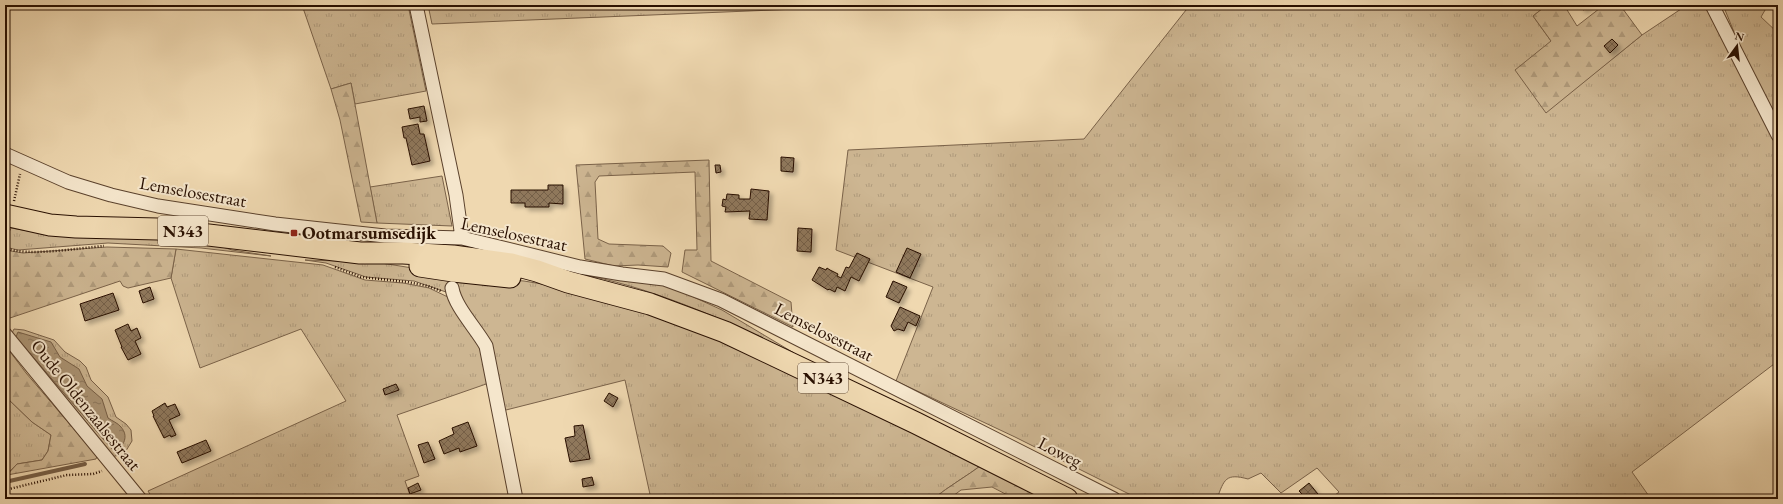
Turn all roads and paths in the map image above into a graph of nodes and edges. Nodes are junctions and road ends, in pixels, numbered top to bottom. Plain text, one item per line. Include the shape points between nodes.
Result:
1 (416, 5) edge
2 (1712, 5) edge
3 (1778, 135) edge
4 (5, 154) edge
5 (25, 163) junction
6 (8, 216) edge
7 (462, 238) junction
8 (106, 245) dead end
9 (5, 248) edge
10 (329, 265) dead end
11 (453, 291) joint
12 (5, 334) edge
13 (989, 436) joint
14 (113, 466) junction
15 (5, 490) edge
16 (140, 499) edge
17 (516, 499) edge
18 (1067, 499) edge
19 (1114, 499) edge

1 - 7 street via 456,195
2 - 3 street
4 - 5 street, Lemselosestraat
5 - 6 path
5 - 7 street, Lemselosestraat via 68,182 111,195 208,215 385,236
6 - 18 main road, N343 via 76,227 158,229 360,253 471,258 537,270 568,282 650,304 725,332 916,423
7 - 13 street, Lemselosestraat via 580,267 678,283 721,300
8 - 9 path via 18,252
10 - 11 path via 361,277
11 - 17 street via 457,304 486,346
12 - 14 street, Oude Oldenzaalsestraat
13 - 19 street, Loweg
14 - 15 path via 93,474 67,475
14 - 16 street, Oude Oldenzaalsestraat

